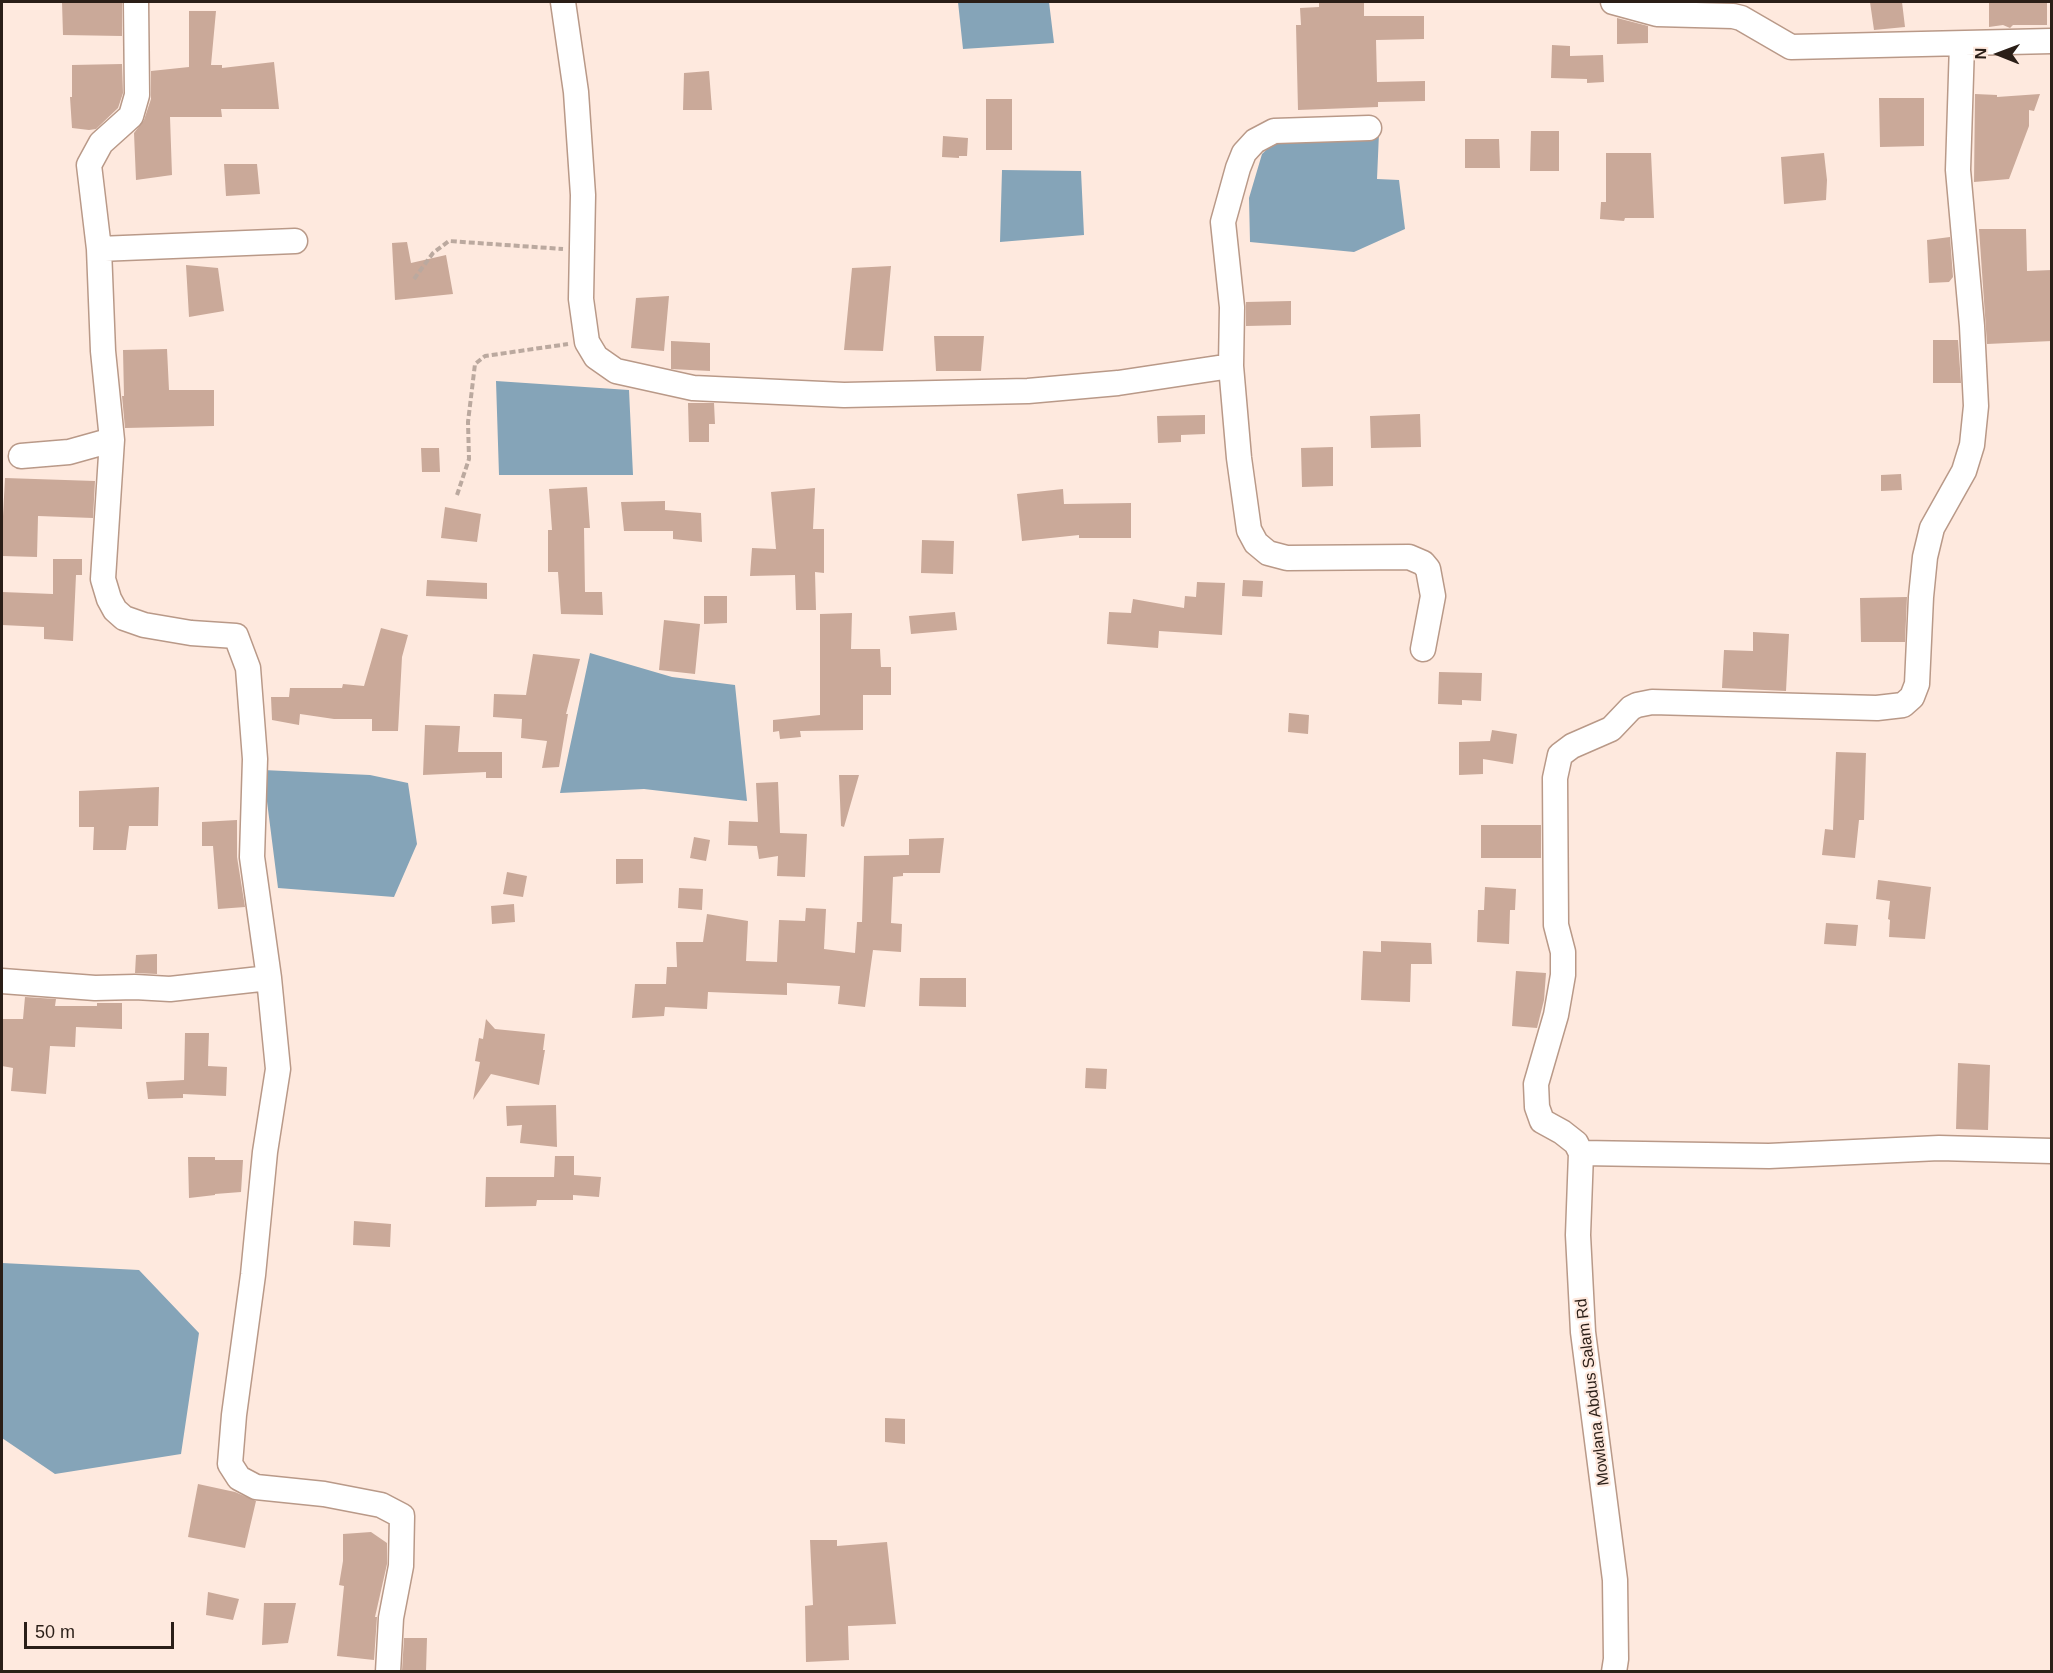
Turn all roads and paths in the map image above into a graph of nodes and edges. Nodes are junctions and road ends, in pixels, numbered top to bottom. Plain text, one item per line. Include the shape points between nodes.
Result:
1 (136, 2) edge
2 (563, 2) edge
3 (1614, 2) edge
4 (2052, 41) edge
5 (1962, 44) junction
6 (1369, 128) dead end
7 (296, 241) dead end
8 (99, 249) junction
9 (582, 250) junction
10 (414, 279) dead end
11 (587, 342) junction
12 (1231, 366) junction
13 (112, 440) junction
14 (21, 456) dead end
15 (457, 495) dead end
16 (1423, 649) dead end
17 (269, 978) junction
18 (2, 981) edge
19 (2052, 1151) edge
20 (1581, 1153) junction
21 (388, 1671) edge
22 (1614, 1671) edge

1 - 8 street via 136,95 132,116 101,143 89,165
2 - 9 street via 576,92 583,195
3 - 5 street via 1657,14 1741,18 1791,47
4 - 5 street
5 - 20 street via 1958,170 1976,406 1972,445 1964,471 1932,528 1925,557 1917,684 1912,697 1903,705 1877,708 1652,702 1637,705 1611,729 1560,754 1556,778 1556,925 1563,952 1563,975 1536,1084 1537,1107 1542,1121 1576,1143
6 - 12 street via 1274,131 1255,141 1244,153 1223,222 1232,307
7 - 8 street
8 - 13 street
9 - 10 path via 449,241 433,253
9 - 11 street via 581,299
11 - 12 street via 596,357 616,371 693,388 844,395 1028,392
11 - 15 path via 485,356 475,364 468,459
12 - 16 street via 1249,530 1256,543 1268,553 1287,558 1409,556 1423,563 1428,569 1433,596
13 - 14 street via 69,452
13 - 17 street via 103,579 115,610 144,625 236,636 249,668 255,759 252,857
17 - 18 street via 170,989
17 - 21 street via 278,1069 230,1464 239,1478 256,1487 381,1505 402,1516 401,1566 391,1618
19 - 20 street via 1939,1148 1769,1156
20 - 22 street, Mowlana Abdus Salam Rd via 1578,1235 1583,1332 1615,1580

